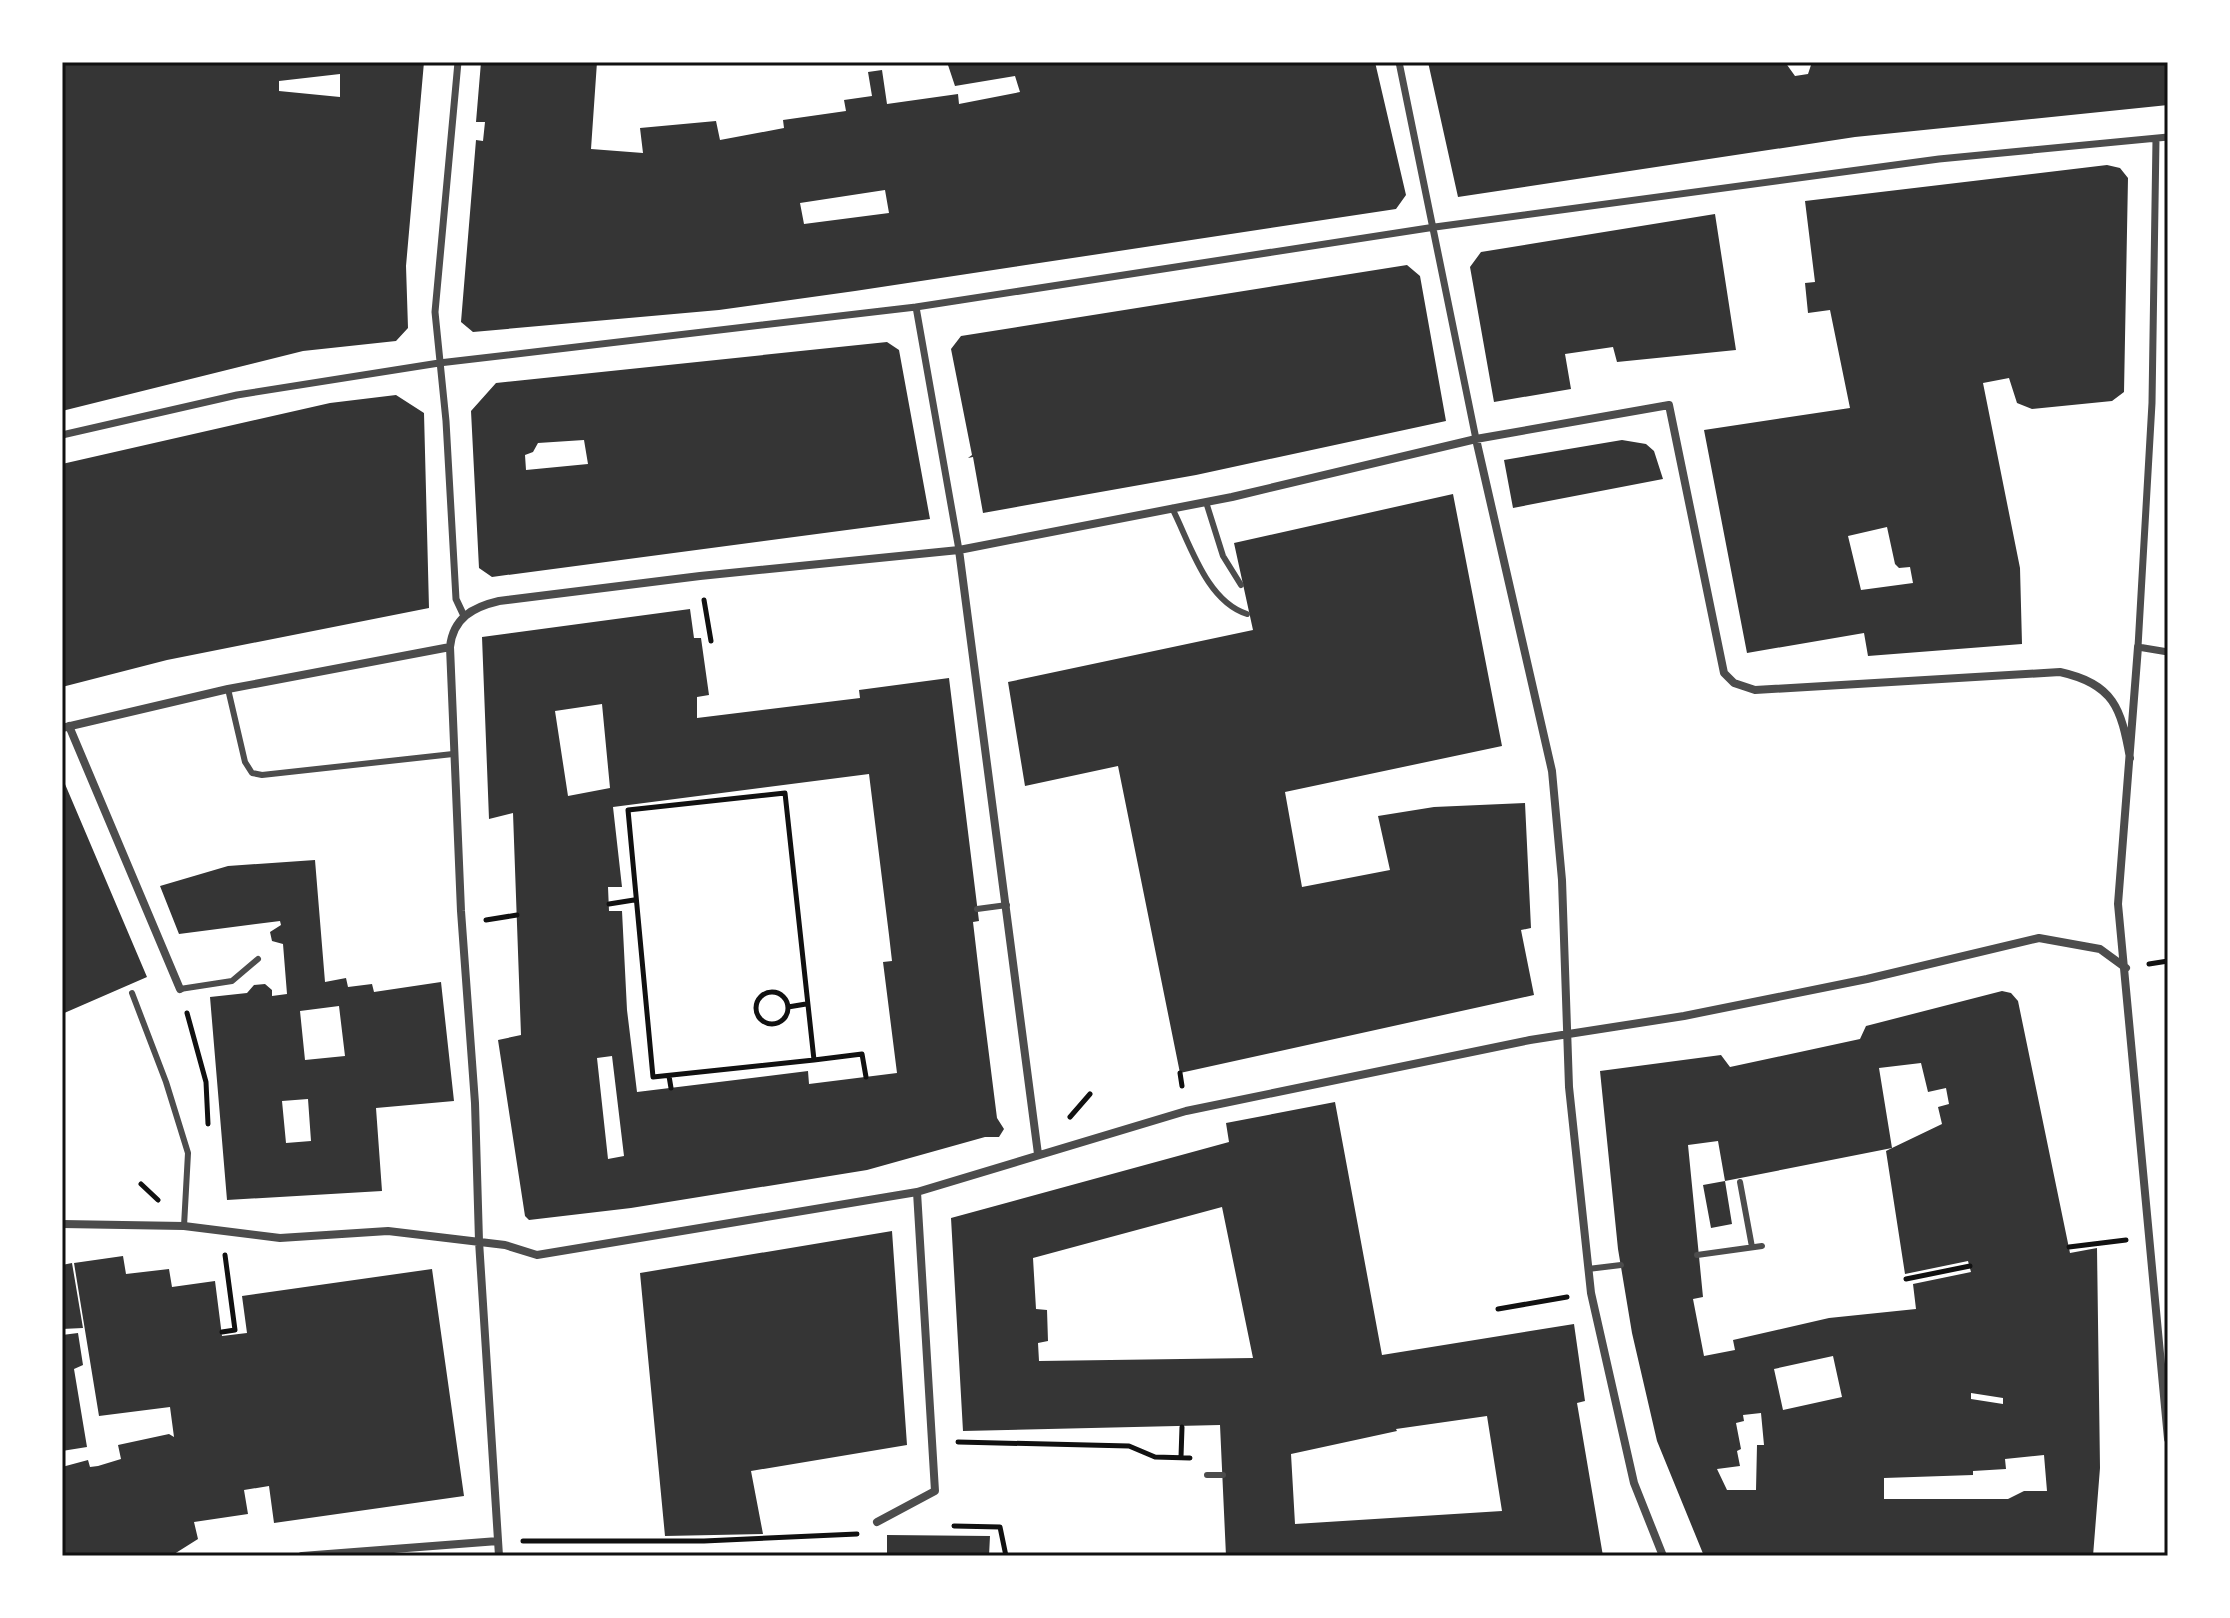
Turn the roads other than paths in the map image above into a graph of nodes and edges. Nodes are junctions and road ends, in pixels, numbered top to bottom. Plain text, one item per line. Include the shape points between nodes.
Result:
1 (458, 62) edge
2 (1399, 62) edge
3 (2168, 137) edge
4 (2156, 139) junction
5 (1435, 227) junction
6 (916, 307) junction
7 (439, 363) junction
8 (62, 435) edge
9 (1476, 439) junction
10 (1206, 502) junction
11 (1172, 508) junction
12 (959, 550) junction
13 (1241, 585) dead end
14 (1247, 614) dead end
15 (464, 616) junction
16 (450, 647) junction
17 (2138, 647) junction
18 (2168, 652) edge
19 (228, 689) junction
20 (65, 727) edge
21 (453, 754) junction
22 (2130, 758) junction
23 (1007, 905) junction
24 (977, 909) dead end
25 (258, 959) dead end
26 (2126, 968) junction
27 (180, 989) joint
28 (132, 993) dead end
29 (1568, 1033) junction
30 (1038, 1154) junction
31 (1740, 1182) dead end
32 (917, 1192) junction
33 (62, 1224) edge
34 (184, 1226) junction
35 (479, 1241) junction
36 (1762, 1246) dead end
37 (1752, 1247) junction
38 (1697, 1255) dead end
39 (1621, 1265) dead end
40 (1588, 1269) junction
41 (2166, 1382) edge
42 (2168, 1439) edge
43 (1207, 1475) dead end
44 (1223, 1475) dead end
45 (877, 1522) road end
46 (498, 1541) junction
47 (302, 1556) edge
48 (499, 1556) edge
49 (1663, 1556) edge

1 - 7 street via 435,312
2 - 5 street
3 - 4 street
4 - 5 street via 1939,159
4 - 17 street via 2152,403
5 - 6 street
5 - 9 street
6 - 7 street
6 - 12 street
7 - 8 street via 237,395
7 - 15 street via 456,599
9 - 10 street
9 - 22 street via 1669,405 1724,673 1734,683 1755,690 2060,672 2095,683 2111,696 2123,718
9 - 29 street via 1552,771
10 - 11 street
10 - 13 lane via 1223,556
11 - 12 street
11 - 14 lane via 1216,593 1233,610
12 - 15 street via 499,601
12 - 23 street
15 - 16 street via 455,626
16 - 19 street
16 - 21 street
17 - 18 street
17 - 22 street
19 - 20 street
19 - 21 lane via 252,773
20 - 27 street
21 - 35 street
22 - 26 street via 2118,904
23 - 24 lane
23 - 30 street
25 - 27 lane via 232,981
26 - 29 street via 2100,949 2039,938 1684,1016
26 - 41 street
28 - 34 lane via 188,1153
29 - 30 street via 1186,1111
29 - 40 street
30 - 32 street
31 - 37 lane
32 - 35 street via 537,1255
32 - 45 street via 935,1491
33 - 34 street
34 - 35 street via 280,1238 388,1231
35 - 46 street
36 - 37 lane
37 - 38 lane
39 - 40 lane
40 - 49 street via 1634,1483
41 - 42 street
43 - 44 lane
46 - 47 street
46 - 48 street

